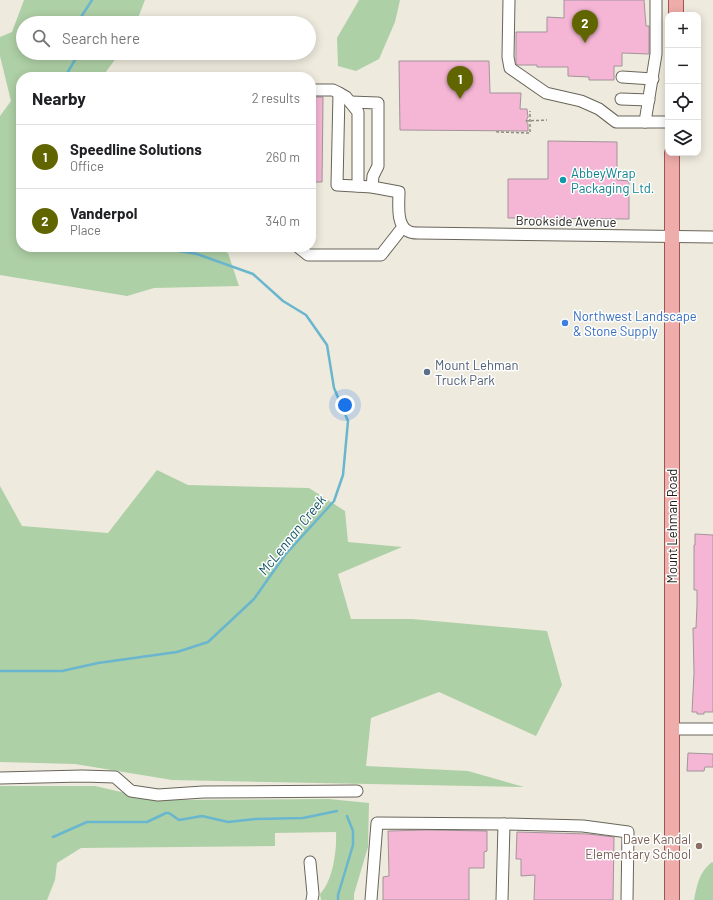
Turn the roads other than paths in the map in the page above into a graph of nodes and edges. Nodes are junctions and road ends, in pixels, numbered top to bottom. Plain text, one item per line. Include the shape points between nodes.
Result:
1 (509, 0) edge
2 (656, 0) edge
3 (676, 0) edge
4 (676, 12) edge
5 (622, 77) dead end
6 (652, 79) junction
7 (316, 90) edge
8 (339, 93) junction
9 (621, 99) dead end
10 (649, 100) junction
11 (350, 102) junction
12 (645, 122) junction
13 (665, 122) edge
14 (672, 156) edge
15 (358, 186) junction
16 (372, 187) junction
17 (403, 227) junction
18 (672, 236) junction
19 (713, 237) edge
20 (304, 252) edge
21 (672, 730) junction
22 (713, 730) edge
23 (0, 778) edge
24 (357, 791) dead end
25 (504, 824) junction
26 (310, 862) dead end
27 (312, 900) edge
28 (371, 900) edge
29 (502, 900) edge
30 (628, 900) edge
31 (672, 900) edge

1 - 12 street via 510,68 546,93 581,101 599,109 616,122
2 - 6 street via 656,54
3 - 4 main road
5 - 6 street
6 - 10 street
7 - 8 street via 333,90
8 - 11 street
8 - 15 street via 337,185
9 - 10 street
10 - 12 street
11 - 15 street via 358,112
11 - 16 street via 378,103 378,166 373,176
12 - 13 street
14 - 18 main road, Mount Lehman Road
15 - 16 street
16 - 17 street via 399,192
17 - 18 street, Brookside Avenue via 409,232 418,233
17 - 20 street via 381,256 308,255
18 - 19 street, Brookside Avenue
18 - 21 main road, Mount Lehman Road
21 - 22 street
21 - 31 main road, Mount Lehman Road
23 - 24 street via 115,777 131,791 158,795 203,792
25 - 28 street via 377,823
25 - 29 street
25 - 30 street via 583,826 628,832
26 - 27 street

